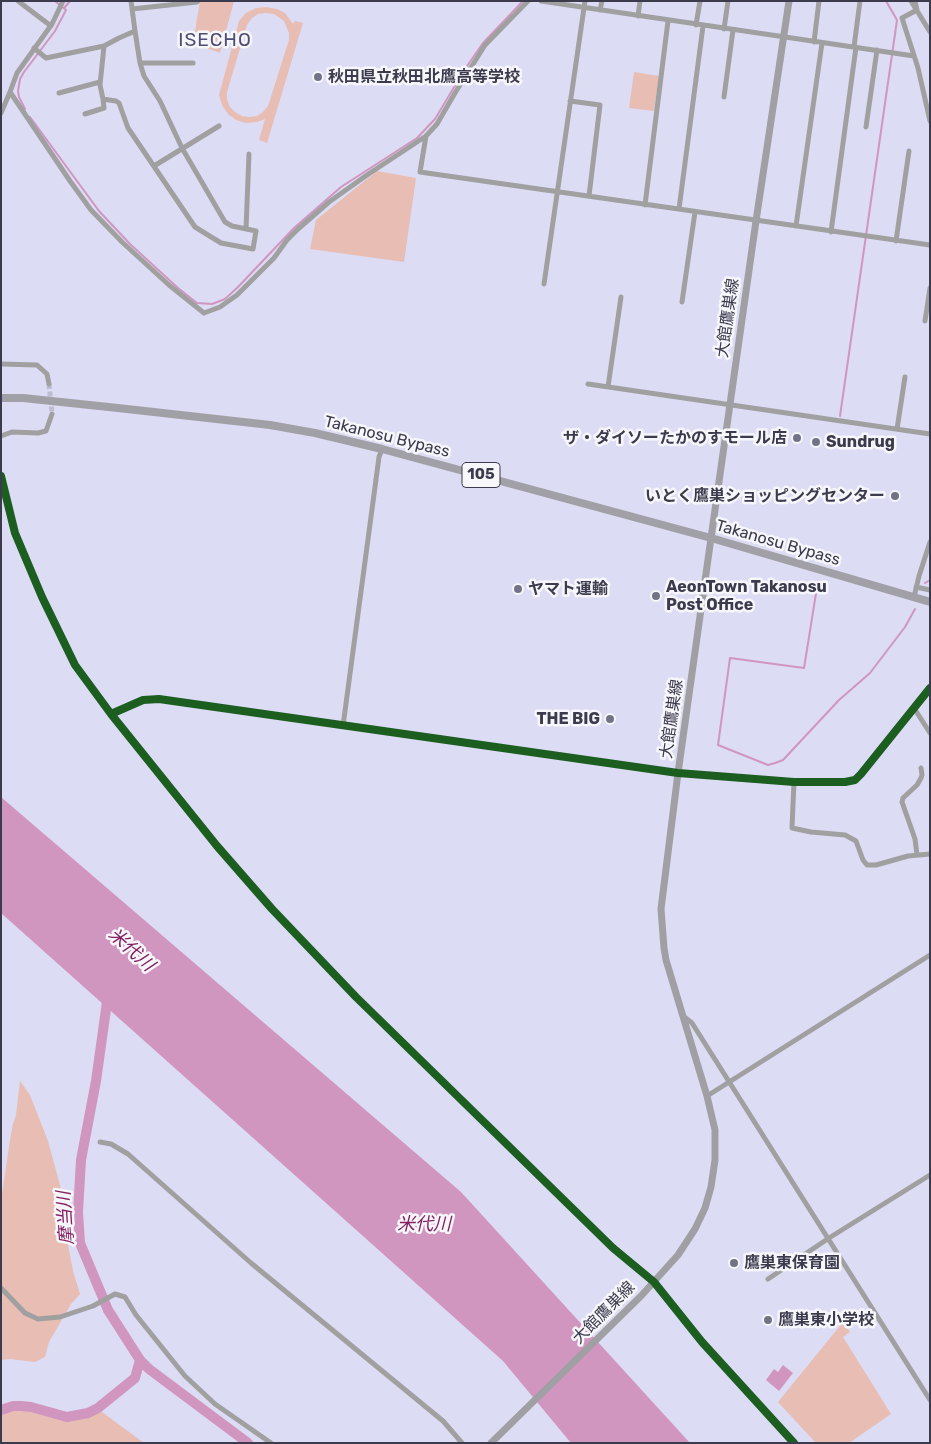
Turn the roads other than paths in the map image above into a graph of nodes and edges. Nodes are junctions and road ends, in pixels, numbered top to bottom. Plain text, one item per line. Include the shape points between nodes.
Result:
1 (18, 1) edge
2 (132, 1) edge
3 (198, 1) edge
4 (528, 1) edge
5 (541, 1) edge
6 (584, 1) edge
7 (602, 1) edge
8 (640, 1) edge
9 (700, 1) edge
10 (728, 1) edge
11 (789, 1) edge
12 (820, 1) edge
13 (860, 1) edge
14 (911, 1) edge
15 (915, 1) edge
16 (63, 2) edge
17 (584, 8) junction
18 (132, 9) junction
19 (600, 10) junction
20 (917, 10) junction
21 (638, 16) junction
22 (668, 21) junction
23 (696, 25) junction
24 (51, 26) junction
25 (703, 26) junction
26 (724, 29) junction
27 (733, 30) junction
28 (135, 31) junction
29 (930, 32) edge
30 (784, 37) junction
31 (814, 42) junction
32 (822, 43) junction
33 (104, 46) junction
34 (855, 47) junction
35 (36, 49) junction
36 (877, 50) junction
37 (914, 56) junction
38 (140, 63) junction
39 (193, 63) dead end
40 (100, 82) junction
41 (10, 92) junction
42 (59, 93) dead end
43 (724, 97) dead end
44 (103, 99) junction
45 (570, 102) junction
46 (1, 113) edge
47 (85, 114) dead end
48 (930, 121) edge
49 (219, 126) dead end
50 (866, 127) dead end
51 (426, 136) junction
52 (182, 148) junction
53 (909, 150) dead end
54 (249, 154) dead end
55 (154, 166) junction
56 (558, 192) junction
57 (589, 196) junction
58 (645, 205) junction
59 (678, 209) junction
60 (695, 212) junction
61 (756, 221) junction
62 (796, 226) junction
63 (246, 229) junction
64 (831, 232) junction
65 (896, 241) junction
66 (930, 245) edge
67 (544, 284) dead end
68 (930, 288) edge
69 (621, 297) dead end
70 (682, 302) dead end
71 (925, 321) dead end
72 (1, 364) edge
73 (905, 377) dead end
74 (49, 384) tunnel mouth
75 (588, 384) dead end
76 (608, 387) junction
77 (1, 398) edge
78 (730, 404) junction
79 (52, 414) tunnel mouth
80 (897, 429) junction
81 (930, 434) edge
82 (1, 436) edge
83 (382, 449) junction
84 (1, 476) edge
85 (710, 538) junction
86 (930, 542) edge
87 (916, 587) junction
88 (930, 590) edge
89 (914, 597) junction
90 (930, 602) edge
91 (930, 688) edge
92 (914, 708) junction
93 (111, 714) junction
94 (342, 726) junction
95 (930, 734) edge
96 (920, 768) dead end
97 (678, 773) junction
98 (794, 782) junction
99 (930, 854) edge
100 (917, 855) junction
101 (930, 955) edge
102 (682, 1015) junction
103 (729, 1081) junction
104 (707, 1096) junction
105 (100, 1142) dead end
106 (930, 1175) edge
107 (829, 1238) junction
108 (768, 1279) dead end
109 (654, 1282) junction
110 (1, 1288) edge
111 (930, 1400) edge
112 (271, 1443) edge
113 (462, 1443) edge
114 (491, 1443) edge
115 (794, 1443) edge

1 - 24 street
2 - 18 street
3 - 18 street
4 - 51 street via 485,45 437,124
5 - 17 street
6 - 17 street
7 - 19 street
8 - 21 street
9 - 23 street
10 - 26 street
11 - 30 main road, 大館鷹巣線
12 - 31 street
13 - 34 street
14 - 20 street
15 - 20 street
16 - 24 street
17 - 19 street
17 - 45 street
18 - 28 street
19 - 21 street
20 - 29 street
20 - 37 street via 902,18
21 - 22 street
22 - 23 street
22 - 58 street
23 - 25 street
24 - 35 street
25 - 26 street
25 - 59 street
26 - 27 street
27 - 30 street
27 - 43 street
28 - 33 street
28 - 38 street
30 - 31 street
30 - 61 main road, 大館鷹巣線
31 - 32 street
32 - 34 street
32 - 62 street
33 - 35 street via 46,58
33 - 40 street
34 - 36 street
34 - 64 street
35 - 41 street via 17,73
36 - 37 street
36 - 50 street
37 - 48 street
38 - 39 street
38 - 52 street
40 - 42 street
40 - 44 street
41 - 46 street
41 - 51 street via 91,210 168,285 204,313 220,307 237,294 298,229 329,202
44 - 47 street via 104,108
44 - 55 street via 116,100 128,128
45 - 56 street
45 - 57 street via 600,105
49 - 52 street
51 - 56 street via 420,172
52 - 55 street
52 - 63 street via 225,222
53 - 65 street
54 - 63 street
55 - 63 street via 195,227 221,243 253,249 256,231
56 - 57 street
56 - 67 street
57 - 58 street
58 - 59 street
59 - 60 street
60 - 61 street
60 - 70 street
61 - 62 street
61 - 78 main road, 大館鷹巣線
62 - 64 street
64 - 65 street
65 - 66 street
68 - 71 street
69 - 76 street
72 - 74 street via 37,365 47,374
73 - 80 street
75 - 76 street
76 - 78 street
77 - 83 highway, Takanosu Bypass / 105 via 270,425
78 - 80 street
78 - 85 main road, 大館鷹巣線
79 - 82 street via 46,430 38,433 12,432
80 - 81 street
83 - 85 highway, Takanosu Bypass / 105
83 - 94 street via 377,466
84 - 93 street via 15,533 42,597 75,665
85 - 89 highway, Takanosu Bypass / 105
85 - 97 main road, 大館鷹巣線
86 - 87 street
87 - 88 street
87 - 89 street
89 - 90 highway, Takanosu Bypass / 105
91 - 92 street
92 - 95 street
92 - 98 street via 873,762 855,780
93 - 94 street via 152,699
93 - 109 street via 241,875 356,997 613,1248
94 - 97 street
96 - 100 street via 921,778 902,802
97 - 98 street
97 - 102 main road, 大館鷹巣線 via 661,909 666,960
98 - 100 street via 792,828 845,835 856,840 867,865
99 - 100 street
101 - 103 street
102 - 103 street via 692,1023
102 - 104 main road, 大館鷹巣線
103 - 104 street
103 - 107 street
104 - 109 main road, 大館鷹巣線 via 715,1130 711,1188 696,1228
105 - 113 street via 128,1154 251,1263 443,1421
106 - 107 street
107 - 108 street
107 - 111 street
109 - 114 main road, 大館鷹巣線
109 - 115 street via 702,1342
110 - 112 street via 25,1313 38,1319 60,1317 93,1306 115,1294 125,1297 185,1376 215,1404

